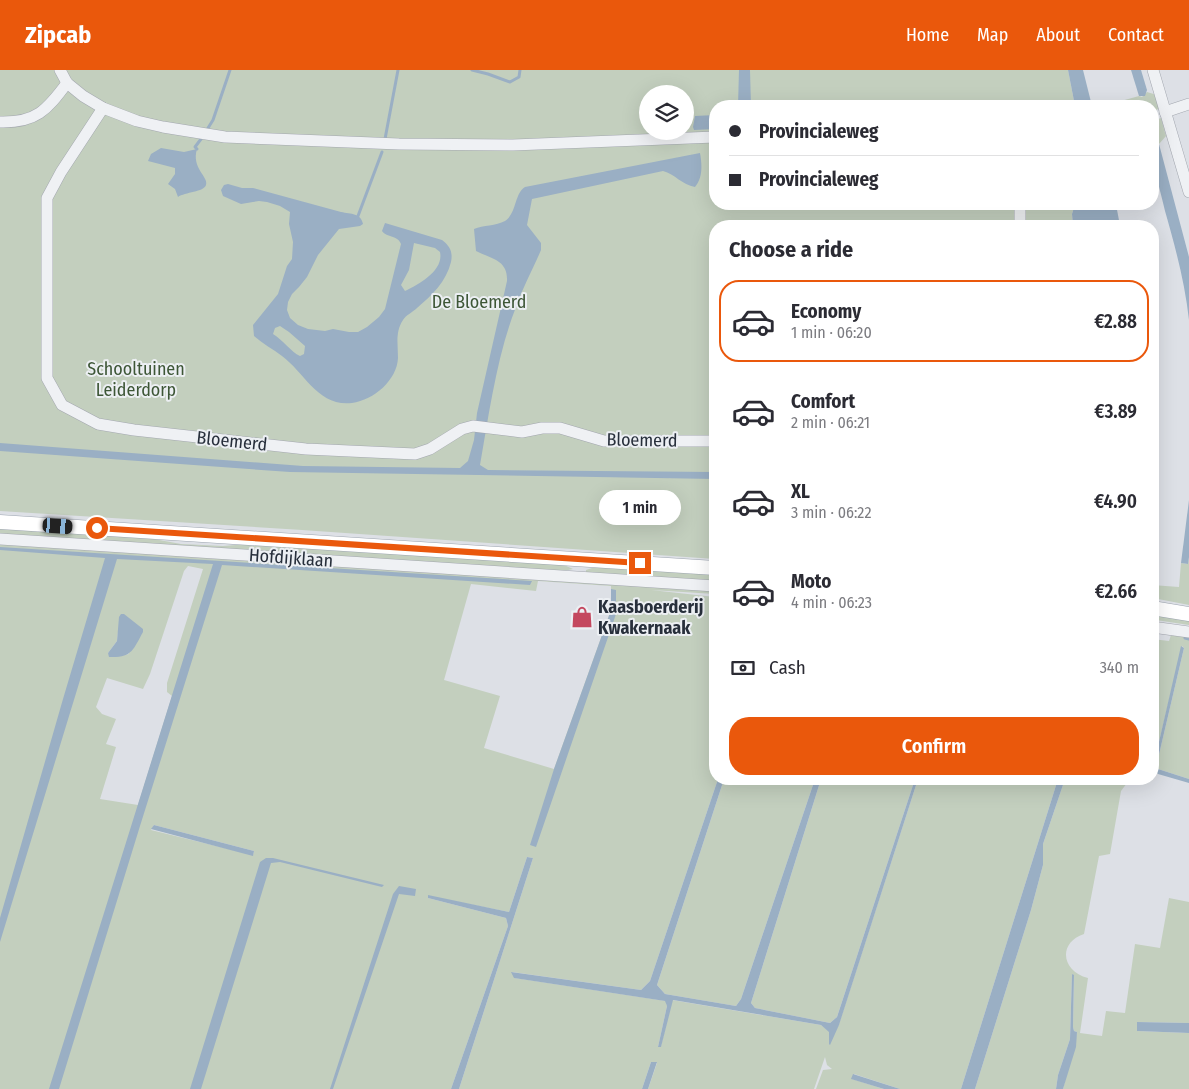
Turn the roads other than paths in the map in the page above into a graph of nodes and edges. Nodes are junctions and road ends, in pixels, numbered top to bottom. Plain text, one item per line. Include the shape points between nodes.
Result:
1 (60, 70) edge
2 (1153, 70) edge
3 (67, 83) junction
4 (1189, 104) edge
5 (103, 108) junction
6 (1165, 112) junction
7 (0, 122) edge
8 (709, 138) edge
9 (1189, 192) edge
10 (709, 441) edge
11 (0, 522) edge
12 (0, 539) edge
13 (584, 560) junction
14 (709, 568) edge
15 (582, 577) junction
16 (709, 586) edge
17 (1159, 609) edge
18 (1189, 614) edge
19 (1159, 628) edge
20 (1189, 632) edge

1 - 3 street
2 - 6 street
3 - 5 street
3 - 7 street via 43,112 15,122
4 - 6 street
5 - 8 street via 163,127 225,137 312,142 513,145
5 - 10 street, Bloemerd via 47,198 47,378 62,405 98,424 125,429 306,449 415,454 473,426 522,432 560,428 604,441
6 - 9 street
11 - 13 main road
12 - 15 street, Hofdijklaan
13 - 14 main road
13 - 15 street
15 - 16 street, Hofdijklaan
17 - 18 main road
19 - 20 street

